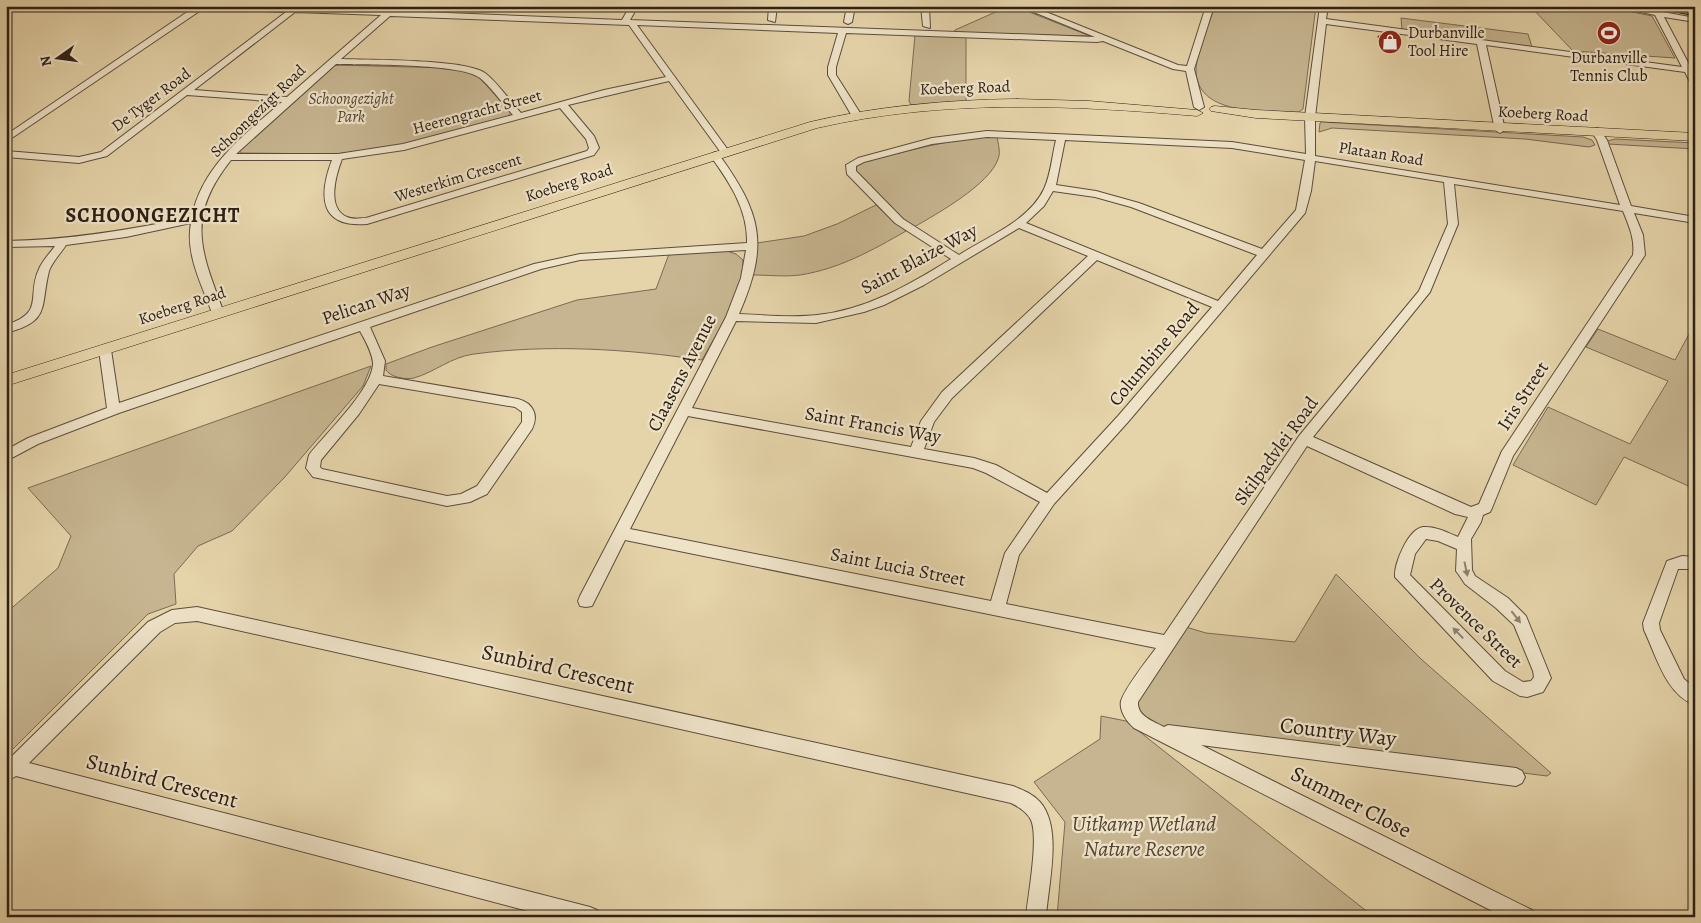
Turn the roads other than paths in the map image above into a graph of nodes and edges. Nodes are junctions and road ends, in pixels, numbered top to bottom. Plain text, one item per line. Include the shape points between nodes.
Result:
1 (202, 6) edge
2 (634, 6) edge
3 (773, 6) edge
4 (851, 6) edge
5 (925, 6) edge
6 (1022, 6) edge
7 (1210, 6) edge
8 (1324, 6) edge
9 (1617, 6) edge
10 (293, 10) junction
11 (388, 13) junction
12 (1658, 14) junction
13 (772, 20) dead end
14 (1695, 20) edge
15 (628, 22) junction
16 (848, 22) dead end
17 (1322, 22) junction
18 (927, 26) dead end
19 (842, 30) junction
20 (1103, 38) junction
21 (1481, 42) junction
22 (333, 61) junction
23 (1691, 70) edge
24 (1191, 74) junction
25 (672, 78) junction
26 (1695, 84) edge
27 (187, 92) junction
28 (290, 100) junction
29 (562, 105) junction
30 (1198, 109) junction
31 (1215, 111) junction
32 (519, 116) junction
33 (857, 116) junction
34 (1310, 117) junction
35 (1500, 128) junction
36 (1597, 133) junction
37 (1061, 137) junction
38 (1695, 138) edge
39 (6, 139) edge
40 (720, 153) junction
41 (6, 154) edge
42 (228, 157) junction
43 (338, 157) junction
44 (1309, 157) junction
45 (1449, 180) junction
46 (1050, 187) junction
47 (1627, 209) junction
48 (196, 218) junction
49 (1693, 222) edge
50 (1017, 223) junction
51 (62, 243) junction
52 (6, 244) edge
53 (752, 246) junction
54 (1265, 254) junction
55 (1095, 256) junction
56 (958, 259) junction
57 (1220, 306) junction
58 (218, 313) junction
59 (732, 317) junction
60 (363, 325) junction
61 (6, 329) edge
62 (105, 350) junction
63 (377, 379) junction
64 (6, 381) edge
65 (114, 410) junction
66 (684, 412) junction
67 (1304, 438) junction
68 (918, 452) junction
69 (6, 456) edge
70 (1049, 500) junction
71 (1476, 512) junction
72 (621, 532) junction
73 (1464, 546) junction
74 (1695, 563) edge
75 (586, 601) dead end
76 (998, 608) junction
77 (1168, 643) junction
78 (1695, 698) edge
79 (1155, 731) junction
80 (10, 770) edge
81 (1516, 777) dead end
82 (590, 917) edge
83 (1036, 917) edge
84 (1525, 917) edge

1 - 10 street
1 - 39 street
2 - 15 street
3 - 13 street
4 - 16 street
5 - 18 street
6 - 20 street
7 - 24 street
8 - 17 street, Columbine Road
9 - 12 street
10 - 11 street
10 - 27 street, De Tyger Road
11 - 15 street
11 - 22 street, Schoongezigt Road
12 - 14 street
12 - 23 street
15 - 19 street
15 - 25 street, Claasens Avenue
17 - 21 street
17 - 34 street, Columbine Road
19 - 20 street
19 - 33 street via 832,75
20 - 24 street
21 - 23 street
21 - 35 street
22 - 28 street, Schoongezigt Road
22 - 32 street via 471,70 482,75
23 - 26 street
24 - 30 street
24 - 31 street
25 - 29 street, Heerengracht Street
25 - 40 street, Claasens Avenue
27 - 28 street
27 - 41 street, De Tyger Road via 108,152 94,158 79,160
28 - 42 street, Schoongezigt Road
29 - 32 street, Heerengracht Street
29 - 43 street, Westerkim Crescent via 591,138 594,144 591,153 367,221 346,222 335,211 328,188
30 - 31 main road, Koeberg Road via 1208,117
30 - 33 main road, Koeberg Road via 971,104 906,108
31 - 34 main road, Koeberg Road
32 - 43 street, Heerengracht Street via 424,143
33 - 40 main road, Koeberg Road via 814,125
34 - 35 main road, Koeberg Road
34 - 44 street, Columbine Road
35 - 36 main road, Koeberg Road
36 - 38 main road, Koeberg Road
36 - 47 street, Iris Street
37 - 44 street, Plataan Road via 1232,145
37 - 46 street, Saint Blaize Way
37 - 56 street, Plataan Road via 1002,134 953,137 851,165 851,172 889,212
40 - 53 street, Claasens Avenue via 748,210
40 - 58 main road, Koeberg Road
42 - 43 street, Heerengracht Street
42 - 48 street, Schoongezigt Road via 208,187
44 - 45 street, Plataan Road
44 - 54 street, Columbine Road via 1301,211
45 - 47 street, Plataan Road
45 - 67 street, Skilpadvlei Road via 1453,224 1424,292
46 - 50 street, Saint Blaize Way via 1038,206
46 - 54 street via 1115,198
47 - 49 street, Plataan Road
47 - 71 street, Iris Street via 1640,244 1639,255 1507,455 1485,508
48 - 51 street via 120,236
48 - 58 street, Schoongezigt Road via 201,268
50 - 55 street
50 - 56 street, Saint Blaize Way
51 - 52 street
51 - 61 street via 44,269 37,310 28,321
53 - 59 street, Claasens Avenue via 744,291
53 - 60 street, Pelican Way via 614,254 558,261
54 - 57 street, Columbine Road
55 - 57 street
55 - 68 street via 947,395 928,417
56 - 59 street, Saint Blaize Way via 897,295 854,312 816,319
57 - 70 street, Columbine Road via 1123,420
58 - 62 main road, Koeberg Road
59 - 66 street, Claasens Avenue
60 - 63 street via 379,361
60 - 65 street, Pelican Way
62 - 64 main road, Koeberg Road
62 - 65 street
63 - 63 street via 314,459 313,468 318,473 457,501 482,490 530,418 526,406 518,403
65 - 69 street, Pelican Way via 33,441
66 - 68 street, Saint Francis Way
66 - 72 street, Claasens Avenue
67 - 71 street via 1454,508
67 - 77 street, Skilpadvlei Road
68 - 70 street, Saint Francis Way via 991,469
70 - 76 street, Columbine Road via 1012,553
71 - 73 street, Provence Street
72 - 75 street, Claasens Avenue
72 - 76 street, Saint Lucia Street
73 -> 73 street, Provence Street via 1466,576 1520,621 1541,670 1543,678 1537,687 1520,688 1499,676 1403,577 1403,567 1423,533 1440,534
74 - 78 street via 1672,565 1651,623 1678,684
76 - 77 street, Saint Lucia Street
77 - 79 street, Skilpadvlei Road via 1128,706 1135,719
79 - 81 street, Country Way
79 - 84 street, Summer Close
80 - 82 street, Sunbird Crescent
80 - 83 street, Sunbird Crescent via 146,633 172,617 197,614 1013,795 1035,809 1044,830

